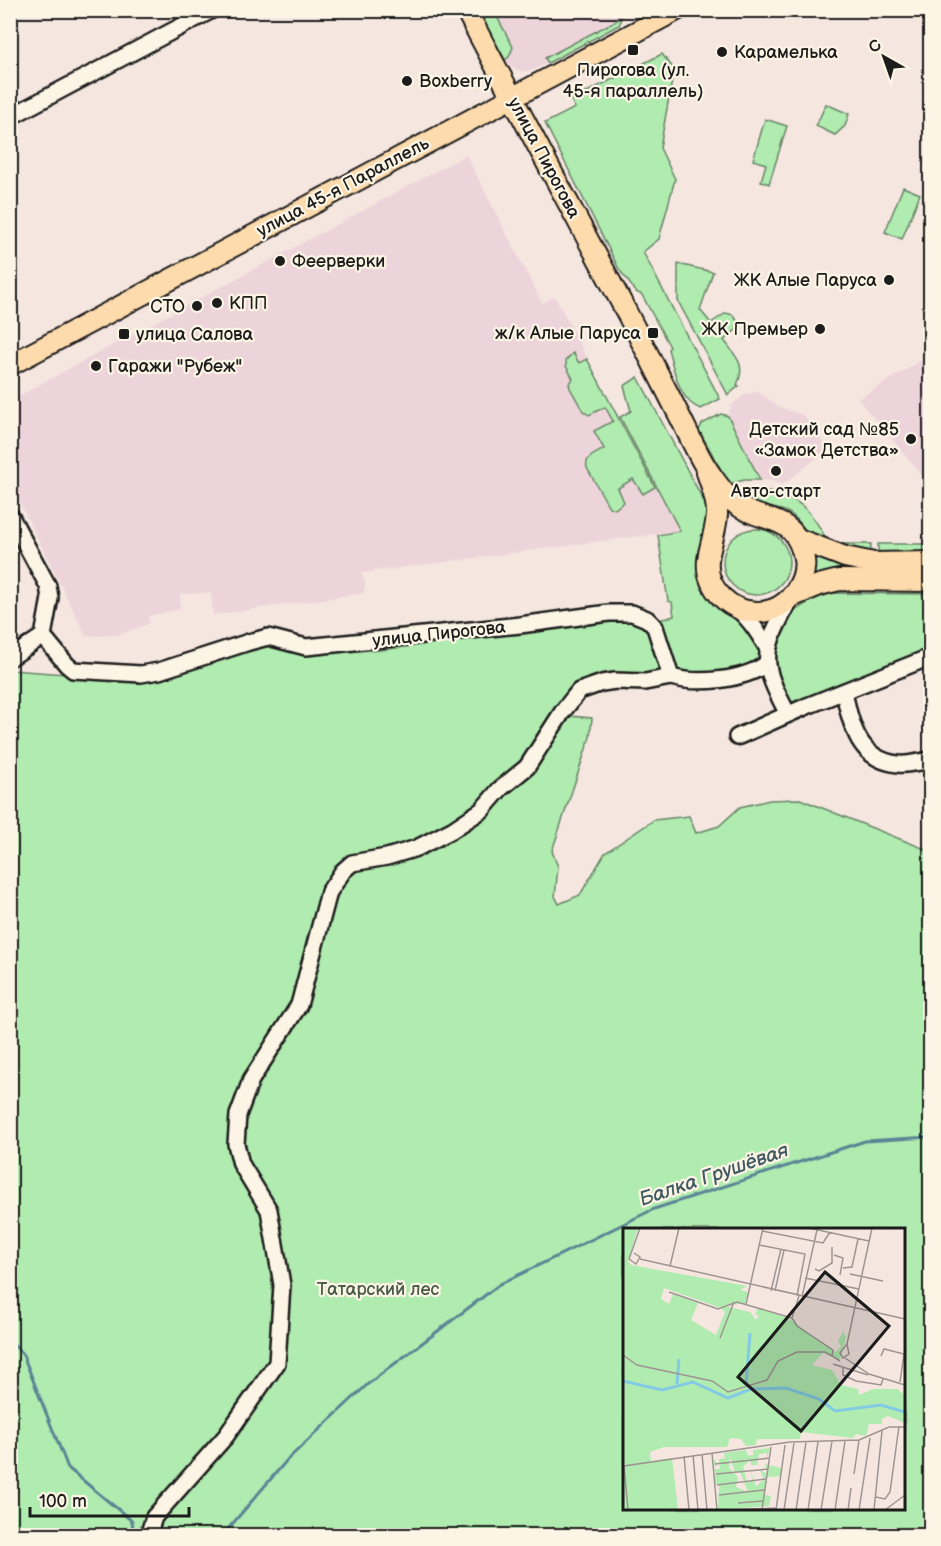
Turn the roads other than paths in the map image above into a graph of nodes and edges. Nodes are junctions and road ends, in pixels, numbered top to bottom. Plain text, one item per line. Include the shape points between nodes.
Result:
1 (212, 10) edge
2 (466, 10) edge
3 (677, 10) edge
4 (512, 97) junction
5 (10, 117) edge
6 (10, 365) edge
7 (705, 466) junction
8 (10, 515) edge
9 (757, 515) junction
10 (798, 539) junction
11 (710, 548) junction
12 (930, 562) edge
13 (930, 581) edge
14 (791, 597) junction
15 (736, 608) junction
16 (43, 636) junction
17 (767, 657) junction
18 (930, 657) edge
19 (10, 658) edge
20 (671, 677) junction
21 (844, 692) junction
22 (788, 714) junction
23 (736, 737) dead end
24 (930, 760) edge
25 (148, 1536) edge

1 - 5 street
2 - 4 main road, улица Пирогова
3 - 4 main road, улица 45-я Параллель
4 - 6 main road, улица 45-я Параллель
4 - 7 main road, улица Пирогова
7 - 9 main road, улица Пирогова via 736,504
7 - 11 main road, улица Пирогова via 718,513
8 - 16 street via 48,586 50,598
9 - 10 main road, улица Пирогова via 781,522
9 - 11 main road via 729,524
10 - 12 main road, улица Пирогова via 874,563
10 - 14 main road via 804,572
11 - 15 main road, улица Пирогова via 712,583 724,600
13 - 14 main road via 839,580
14 - 15 main road via 774,609 761,612
14 - 17 street
15 - 17 street via 744,614
16 - 19 street
16 - 20 street, улица Пирогова via 73,670 141,674 268,638 306,647 632,613 656,627
17 - 20 street via 756,671 733,678
17 - 22 street via 774,689
18 - 21 street
20 - 25 street via 645,682 615,681 579,691 527,767 482,810 417,848 352,863 329,892 299,1005 251,1080 238,1115 236,1144 241,1164 269,1210 282,1285 277,1363 226,1436 154,1517
21 - 22 street
21 - 24 street via 851,723 864,750 884,762 900,765
22 - 23 street

